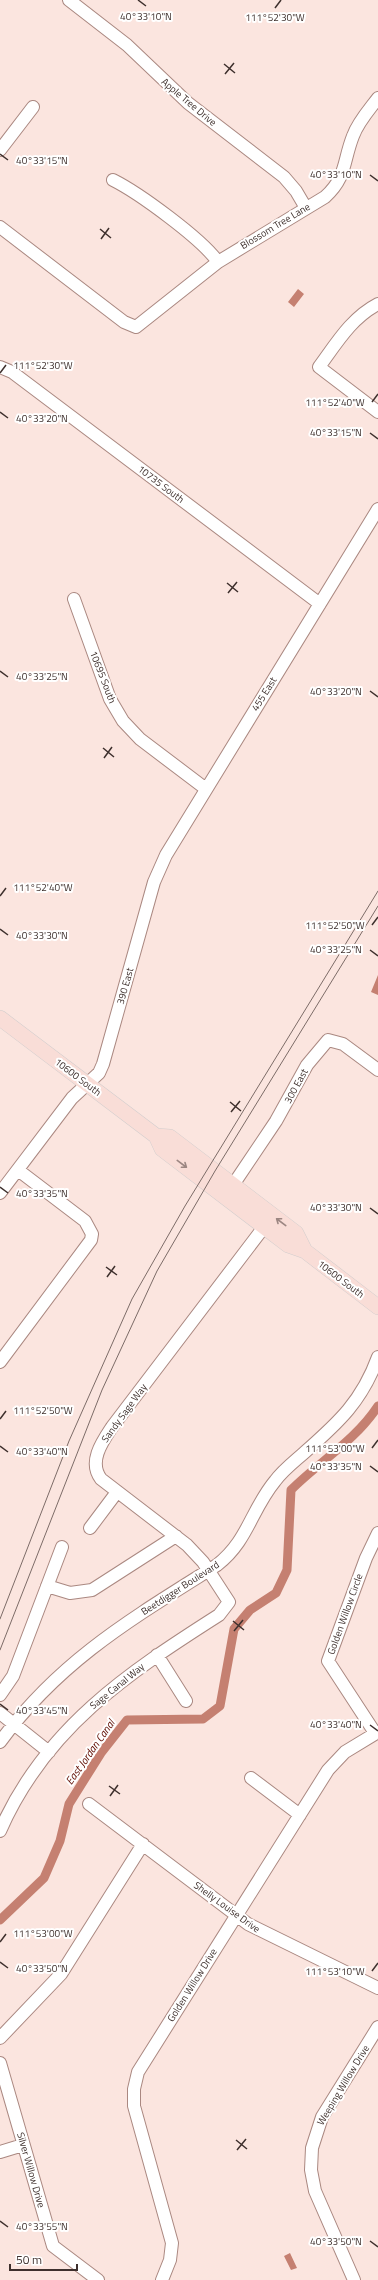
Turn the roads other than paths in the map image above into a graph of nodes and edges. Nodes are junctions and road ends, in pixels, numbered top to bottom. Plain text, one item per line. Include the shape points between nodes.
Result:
1 (69, 0) edge
2 (378, 98) edge
3 (33, 108) dead end
4 (0, 150) edge
5 (113, 180) dead end
6 (306, 208) junction
7 (1, 229) edge
8 (218, 262) junction
9 (378, 304) edge
10 (0, 367) edge
11 (378, 412) edge
12 (378, 509) edge
13 (74, 599) dead end
14 (320, 604) junction
15 (206, 789) junction
16 (154, 882) joint
17 (0, 1018) edge
18 (378, 1070) edge
19 (87, 1084) junction
20 (156, 1136) junction
21 (18, 1170) junction
22 (233, 1185) junction
23 (0, 1193) edge
24 (264, 1227) junction
25 (305, 1251) junction
26 (378, 1307) edge
27 (378, 1357) edge
28 (0, 1362) edge
29 (117, 1492) junction
30 (90, 1528) dead end
31 (378, 1533) edge
32 (176, 1536) junction
33 (62, 1547) dead end
34 (209, 1570) junction
35 (47, 1586) junction
36 (229, 1602) joint
37 (157, 1655) junction
38 (0, 1695) edge
39 (186, 1701) dead end
40 (0, 1713) edge
41 (13, 1724) junction
42 (377, 1733) edge
43 (0, 1742) edge
44 (49, 1752) junction
45 (251, 1778) dead end
46 (89, 1804) dead end
47 (300, 1815) junction
48 (0, 1831) edge
49 (143, 1844) junction
50 (236, 1915) junction
51 (378, 1988) edge
52 (378, 2027) edge
53 (0, 2038) edge
54 (0, 2063) edge
55 (23, 2145) junction
56 (0, 2152) edge
57 (98, 2280) edge
58 (162, 2280) edge
59 (354, 2280) edge

1 - 6 street, Apple Tree Drive via 127,45 188,103 284,177
2 - 6 street, Blossom Tree Lane via 356,128 340,181 325,196
3 - 4 street
5 - 8 street via 134,192 206,247
6 - 8 street, Blossom Tree Lane
7 - 8 street, Blossom Tree Lane via 124,322 136,327
9 - 11 street via 352,324 319,368
10 - 14 street, 10735 South via 12,372
12 - 14 street, 455 East
13 - 15 street, 10695 South via 110,699 123,721 140,739
14 - 15 street, 455 East
15 - 16 street, 455 East via 166,855
16 - 19 street, 390 East via 103,1064
17 - 19 main road, 10600 South
18 - 22 street, 300 East via 343,1044 328,1040 307,1065 276,1120
19 - 20 main road, 10600 South
19 - 21 street, 390 East via 72,1098
20 - 22 main road, 10600 South via 170,1137
20 -> 24 main road, 10600 South via 162,1149
21 - 23 street, 390 East
21 - 28 street via 85,1221 92,1234 89,1245
25 -> 22 main road, 10600 South via 296,1233
24 - 25 main road, 10600 South via 288,1245
24 - 29 street, Sandy Sage Way via 104,1439 95,1460 95,1468 101,1479
25 - 26 main road, 10600 South
27 - 34 street, Beetdigger Boulevard via 368,1383 352,1407 340,1421 281,1473 263,1498 237,1546 224,1560
29 - 30 street
29 - 32 street, Sandy Sage Way
31 - 42 street, Golden Willow Circle via 366,1558 328,1661
32 - 34 street, Sandy Sage Way
32 - 35 street via 92,1590 70,1593
33 - 35 street
34 - 36 street, Sandy Sage Way
34 - 41 street, Beetdigger Boulevard via 82,1654 47,1686
35 - 38 street via 13,1676
36 - 37 street, Sage Canal Way via 219,1615
37 - 39 street
37 - 44 street, Sage Canal Way via 92,1705
40 - 41 street
41 - 43 street, Beetdigger Boulevard
41 - 44 street
42 - 47 street, Golden Willow Drive via 338,1757
44 - 48 street, Sage Canal Way via 23,1789
45 - 47 street
46 - 49 street, Shelly Louise Drive
47 - 50 street, Golden Willow Drive
49 - 50 street, Shelly Louise Drive
49 - 53 street via 60,1974
50 - 51 street, Shelly Louise Drive via 264,1933
50 - 58 street, Golden Willow Drive via 142,2064 134,2089 136,2114 172,2243 170,2260
52 - 59 street, Weeping Willow Drive via 322,2117 312,2148 311,2170 315,2191
54 - 55 street, Silver Willow Drive
55 - 56 street
55 - 57 street, Silver Willow Drive via 53,2246

